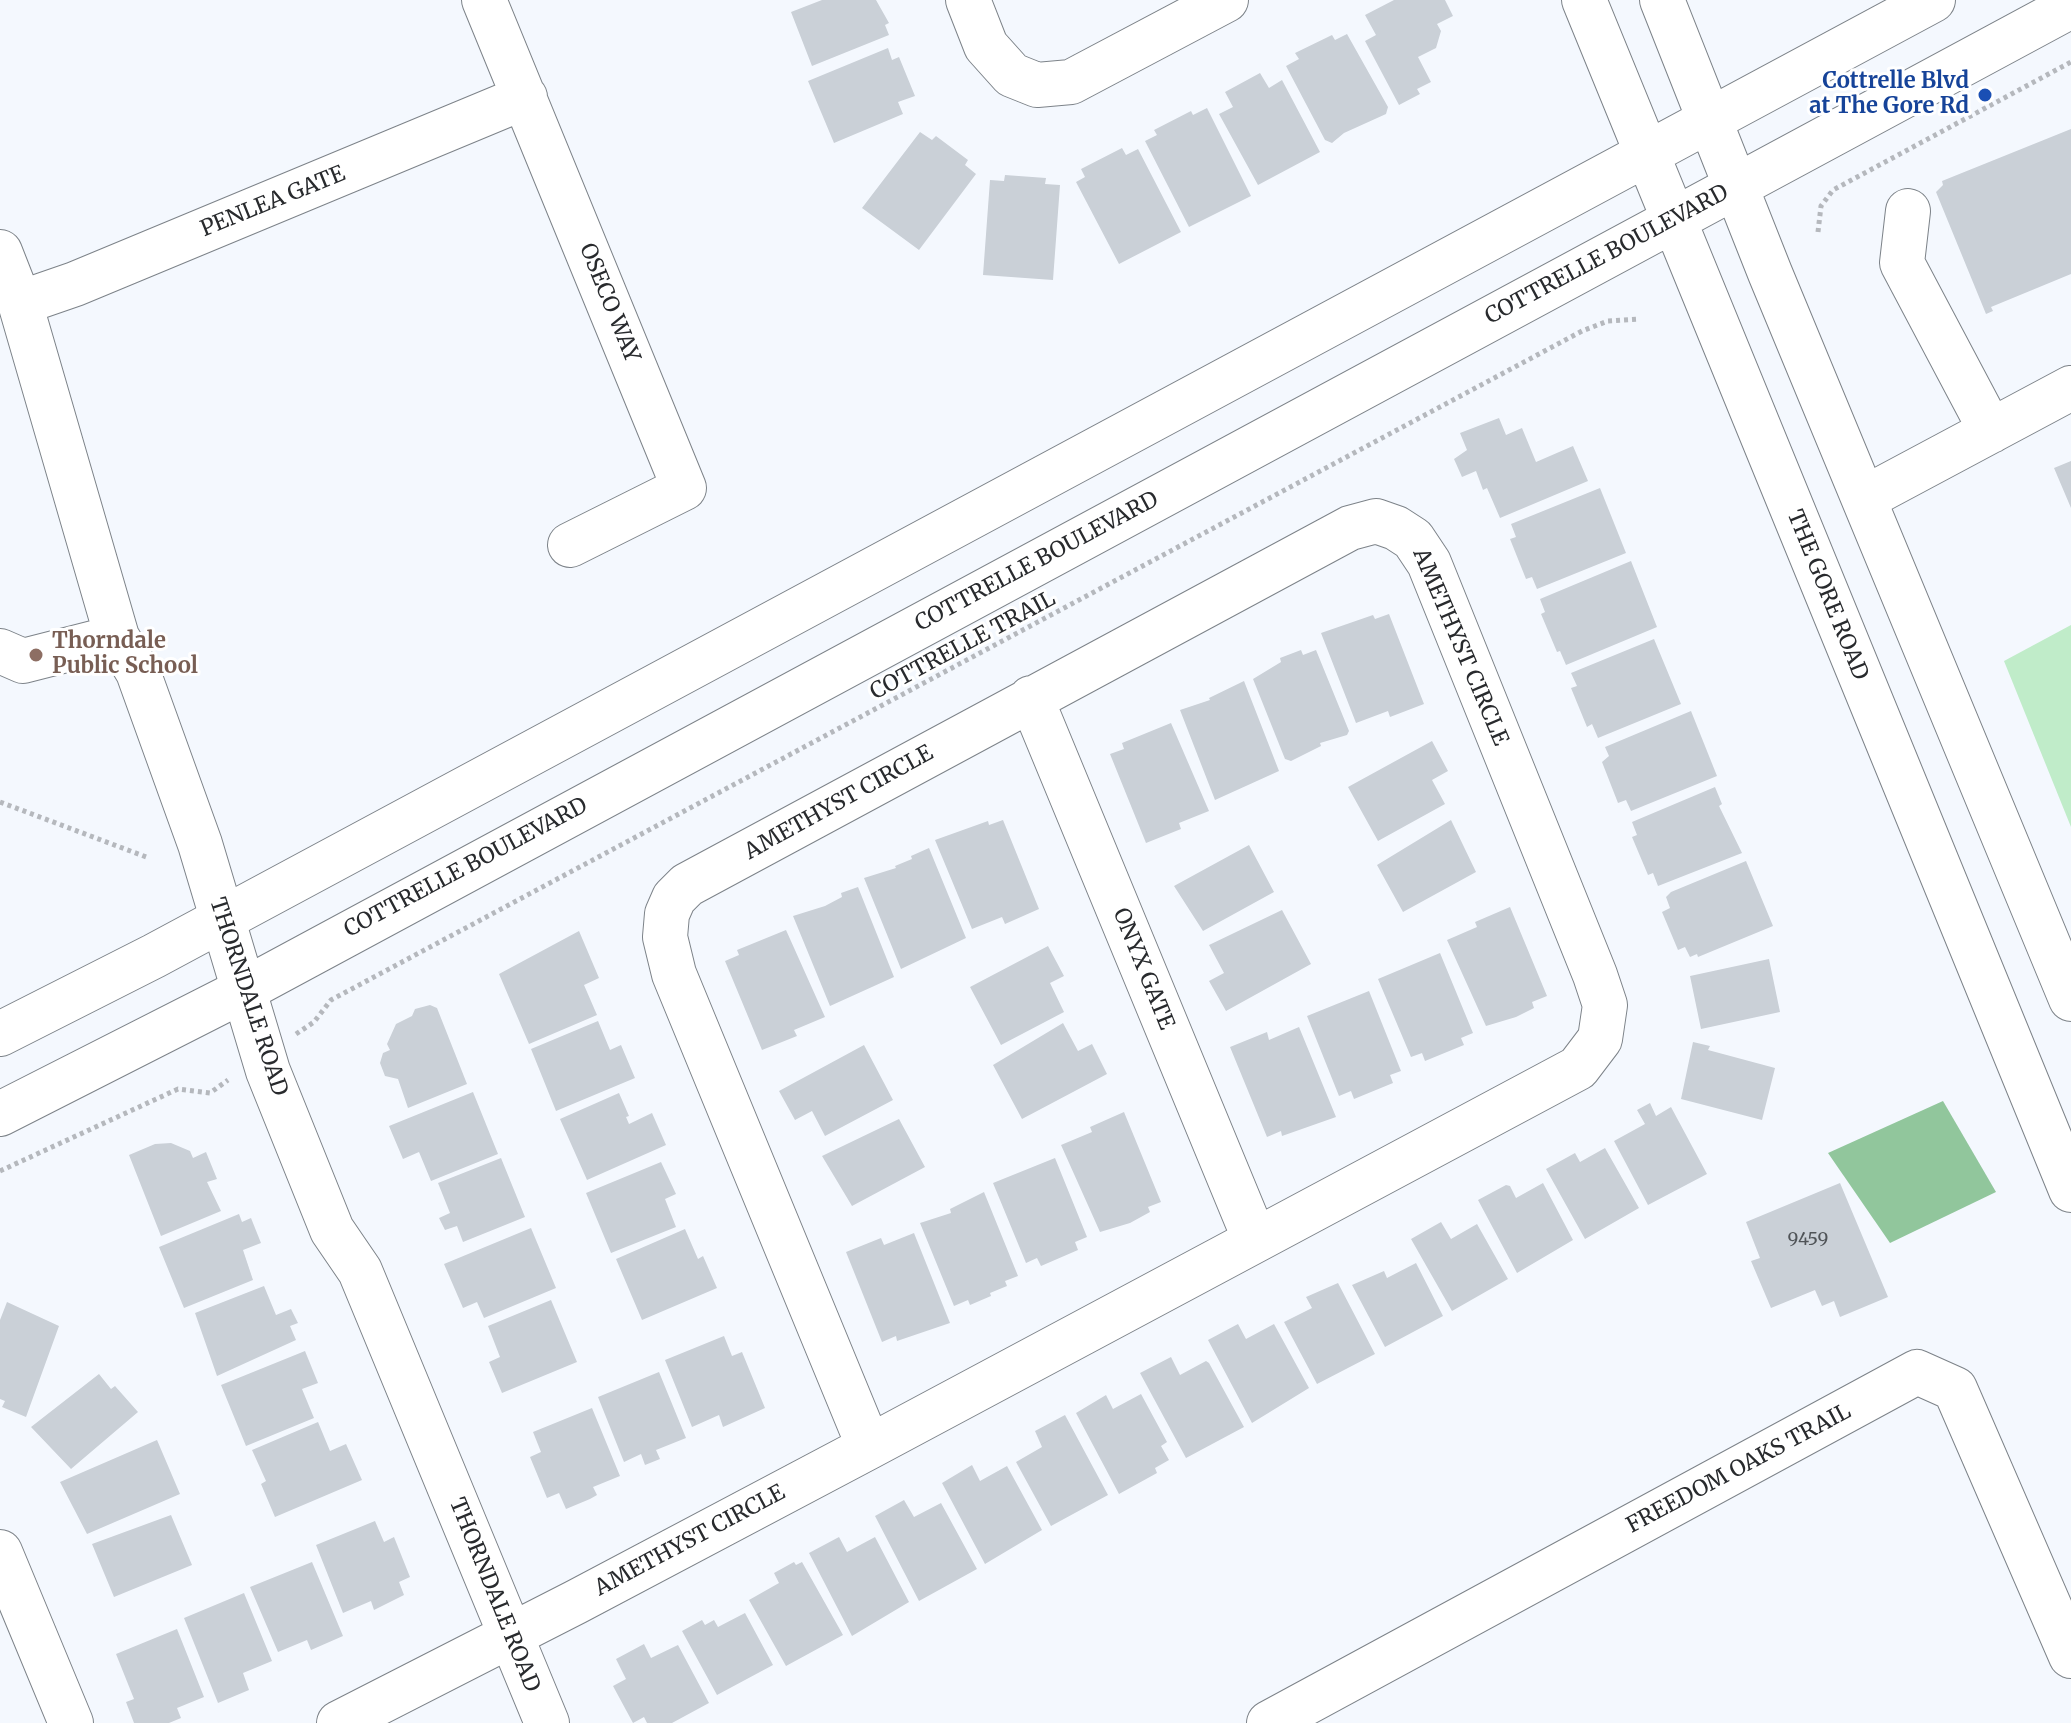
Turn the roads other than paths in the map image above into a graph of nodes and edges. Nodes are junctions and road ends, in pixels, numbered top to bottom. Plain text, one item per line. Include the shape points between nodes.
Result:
1 (484, 0) edge
2 (968, 0) edge
3 (1226, 0) edge
4 (1584, 0) edge
5 (1662, 0) edge
6 (1933, 0) edge
7 (2071, 6) edge
8 (525, 97) junction
9 (1710, 119) junction
10 (1647, 153) junction
11 (1735, 186) junction
12 (1908, 211) dead end
13 (1674, 219) junction
14 (0, 252) edge
15 (20, 303) junction
16 (2071, 388) edge
17 (1991, 431) junction
18 (1865, 498) junction
19 (570, 545) dead end
20 (117, 637) junction
21 (0, 651) edge
22 (1031, 698) junction
23 (223, 919) junction
24 (244, 990) junction
25 (2071, 999) edge
26 (0, 1034) edge
27 (0, 1114) edge
28 (2071, 1190) edge
29 (1255, 1240) junction
30 (869, 1447) junction
31 (0, 1552) edge
32 (511, 1635) junction
33 (2071, 1656) edge
34 (71, 1723) edge
35 (339, 1723) edge
36 (547, 1723) edge
37 (1269, 1723) edge

1 - 8 street, OSECO WAY
2 - 3 street via 986,46 1012,75 1037,85 1071,82
4 - 10 street, THE GORE ROAD
5 - 9 street
6 - 9 street
7 - 11 street, COTTRELLE BOULEVARD
8 - 15 street, PENLEA GATE
8 - 19 street, OSECO WAY via 684,488
9 - 10 street
9 - 11 street
10 - 13 street, THE GORE ROAD
10 - 23 street
11 - 13 street, COTTRELLE BOULEVARD
11 - 18 street
12 - 17 street via 1902,263
13 - 24 street, COTTRELLE BOULEVARD
13 - 28 street, THE GORE ROAD
14 - 15 street, THORNDALE ROAD
15 - 20 street, THORNDALE ROAD
16 - 17 street
17 - 18 street
18 - 25 street
20 - 21 street via 23,661
20 - 23 street, THORNDALE ROAD via 138,672
22 - 29 street, ONYX GATE
22 - 29 street, AMETHYST CIRCLE via 1362,522 1396,528 1413,539 1429,563 1595,975 1605,1005 1600,1039 1578,1068
22 - 30 street, AMETHYST CIRCLE via 687,885 667,914 665,937 674,974
23 - 24 street, THORNDALE ROAD
23 - 26 street
24 - 27 street, COTTRELLE BOULEVARD
24 - 32 street, THORNDALE ROAD via 268,1071 332,1230 360,1271
29 - 30 street, AMETHYST CIRCLE
30 - 32 street, AMETHYST CIRCLE
31 - 34 street
32 - 35 street, AMETHYST CIRCLE
32 - 36 street, THORNDALE ROAD
33 - 37 street, FREEDOM OAKS TRAIL via 1955,1389 1917,1372

